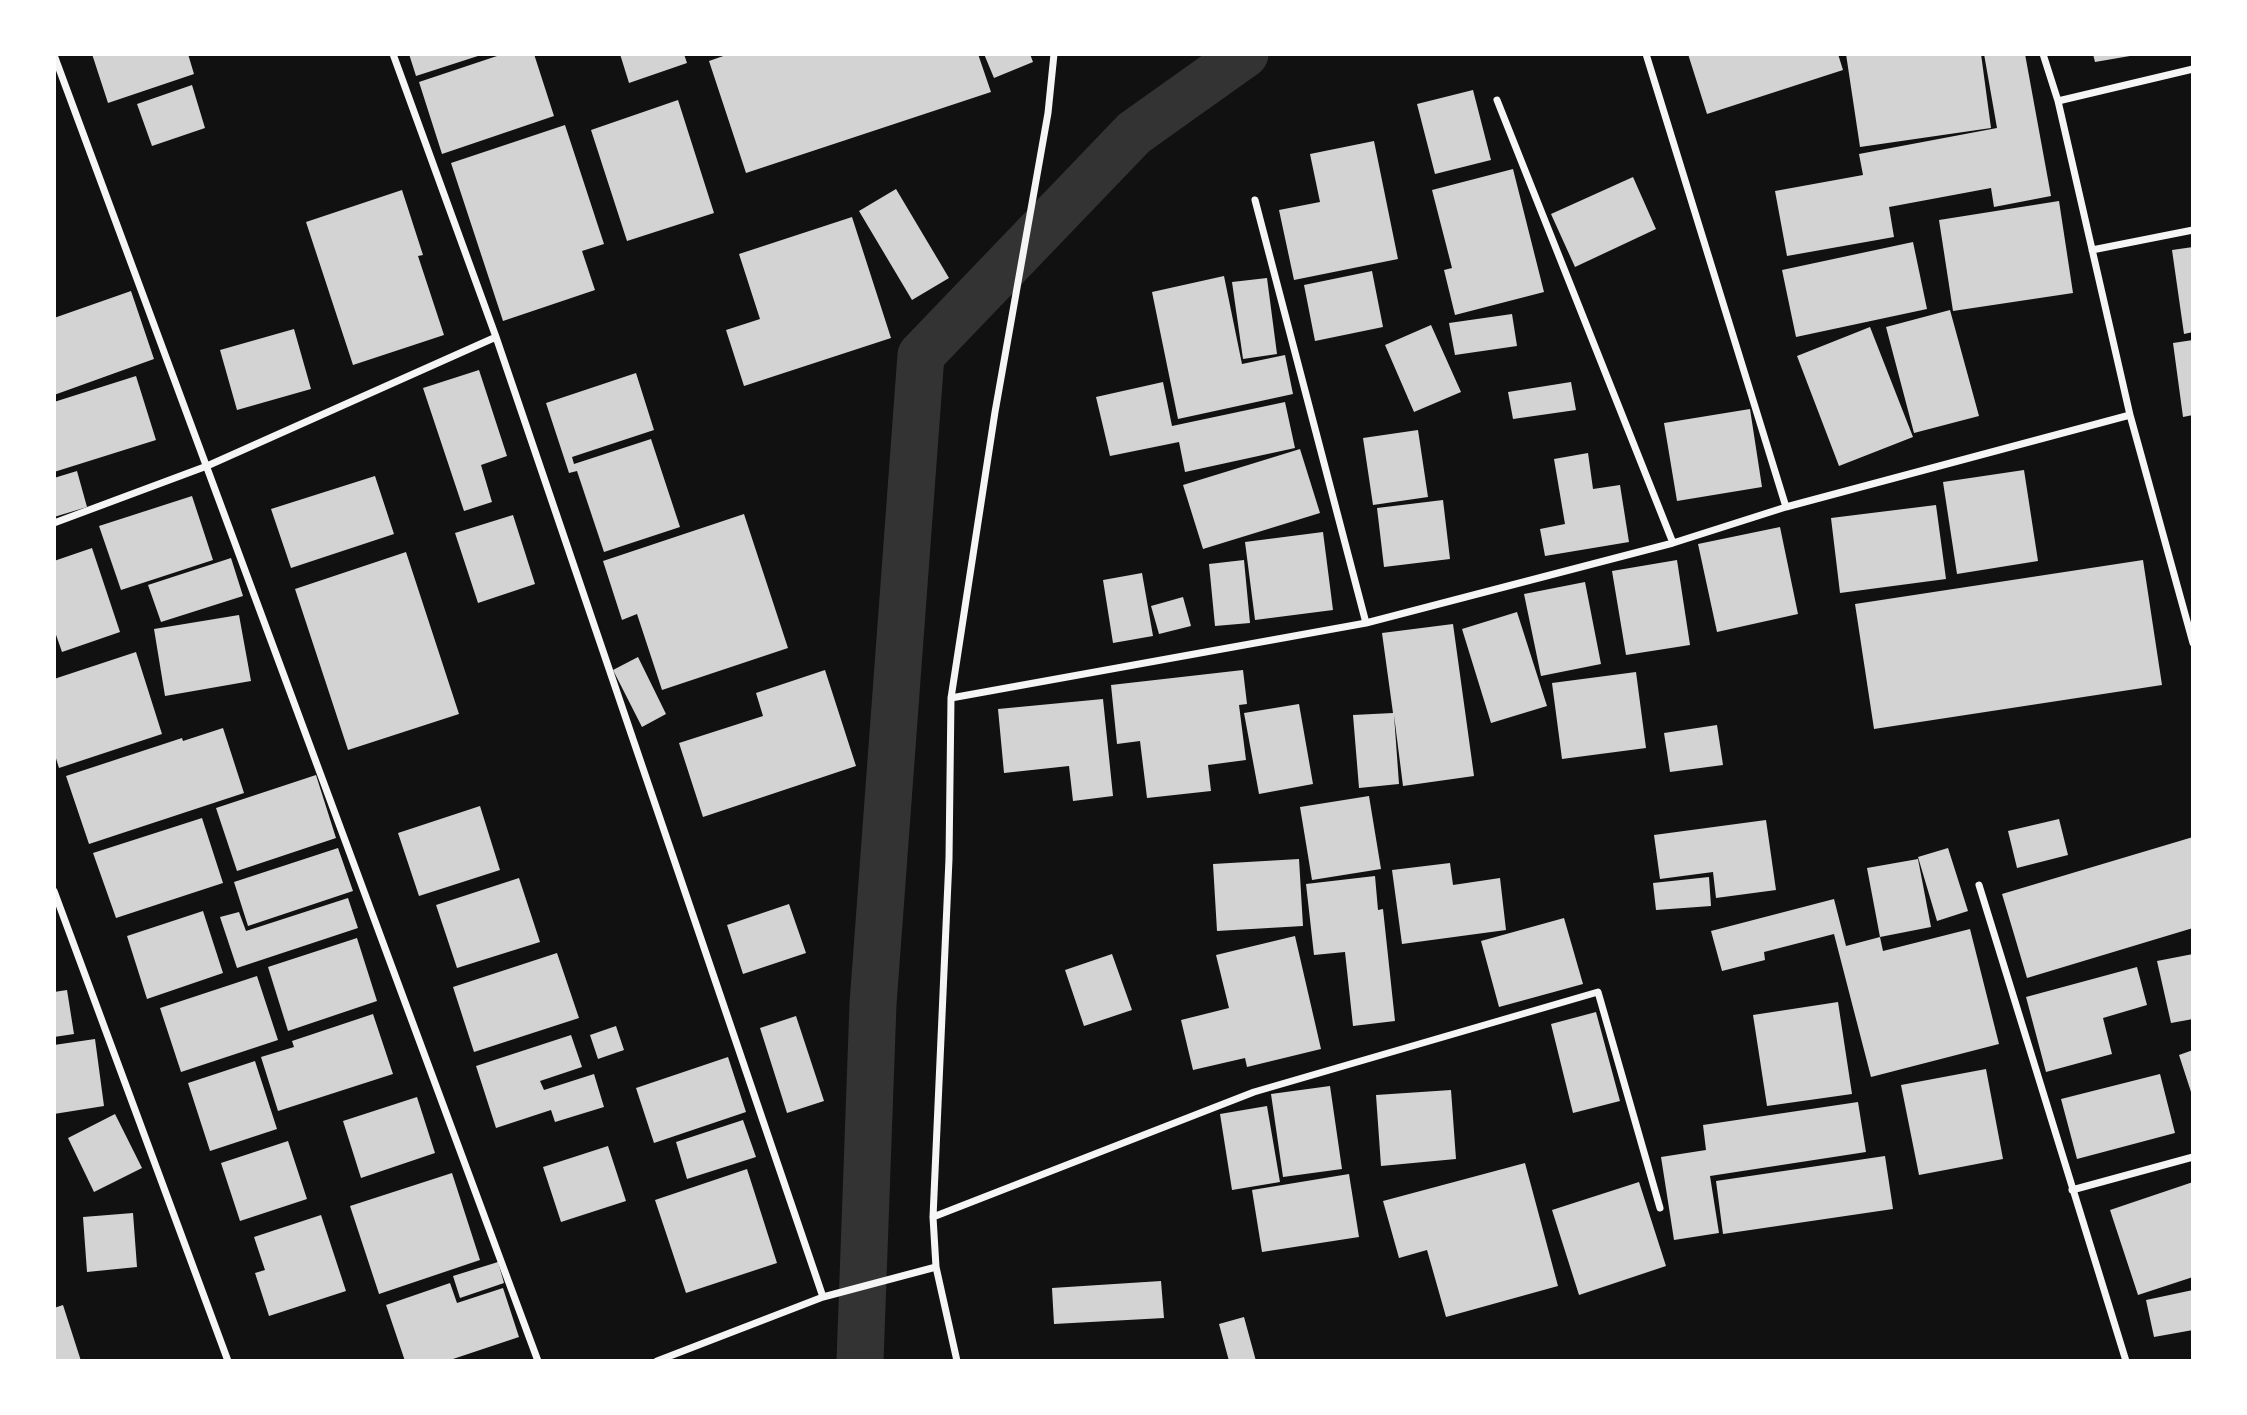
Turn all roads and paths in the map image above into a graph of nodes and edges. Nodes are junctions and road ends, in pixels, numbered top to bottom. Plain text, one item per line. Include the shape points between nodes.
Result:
1 (393, 54) edge
2 (1054, 54) edge
3 (1646, 54) edge
4 (2043, 54) edge
5 (54, 55) edge
6 (2193, 69) edge
7 (1497, 100) dead end
8 (2058, 101) junction
9 (1255, 200) dead end
10 (2193, 230) edge
11 (2092, 250) junction
12 (496, 337) junction
13 (2130, 415) junction
14 (207, 466) junction
15 (1786, 507) junction
16 (54, 523) edge
17 (1673, 543) junction
18 (1366, 623) junction
19 (2193, 643) edge
20 (951, 698) junction
21 (1979, 885) dead end
22 (54, 891) edge
23 (2193, 1157) edge
24 (2072, 1190) junction
25 (1660, 1208) dead end
26 (933, 1217) junction
27 (934, 1268) junction
28 (825, 1297) junction
29 (228, 1361) edge
30 (538, 1361) edge
31 (657, 1361) edge
32 (957, 1361) edge
33 (2126, 1361) edge

1 - 12 street
2 - 20 street
3 - 15 street
4 - 8 street
5 - 14 street
6 - 8 street
7 - 17 street
8 - 11 street
9 - 18 street
10 - 11 street
11 - 13 street
12 - 14 street
12 - 28 street
13 - 15 street
13 - 19 street
14 - 16 street
14 - 30 street
15 - 17 street
17 - 18 street
18 - 20 street
20 - 26 street via 949,859
21 - 24 street
22 - 29 street
23 - 24 street
24 - 33 street
25 - 26 street via 1598,992 1254,1092
26 - 27 street
27 - 28 street
27 - 32 street
28 - 31 street

